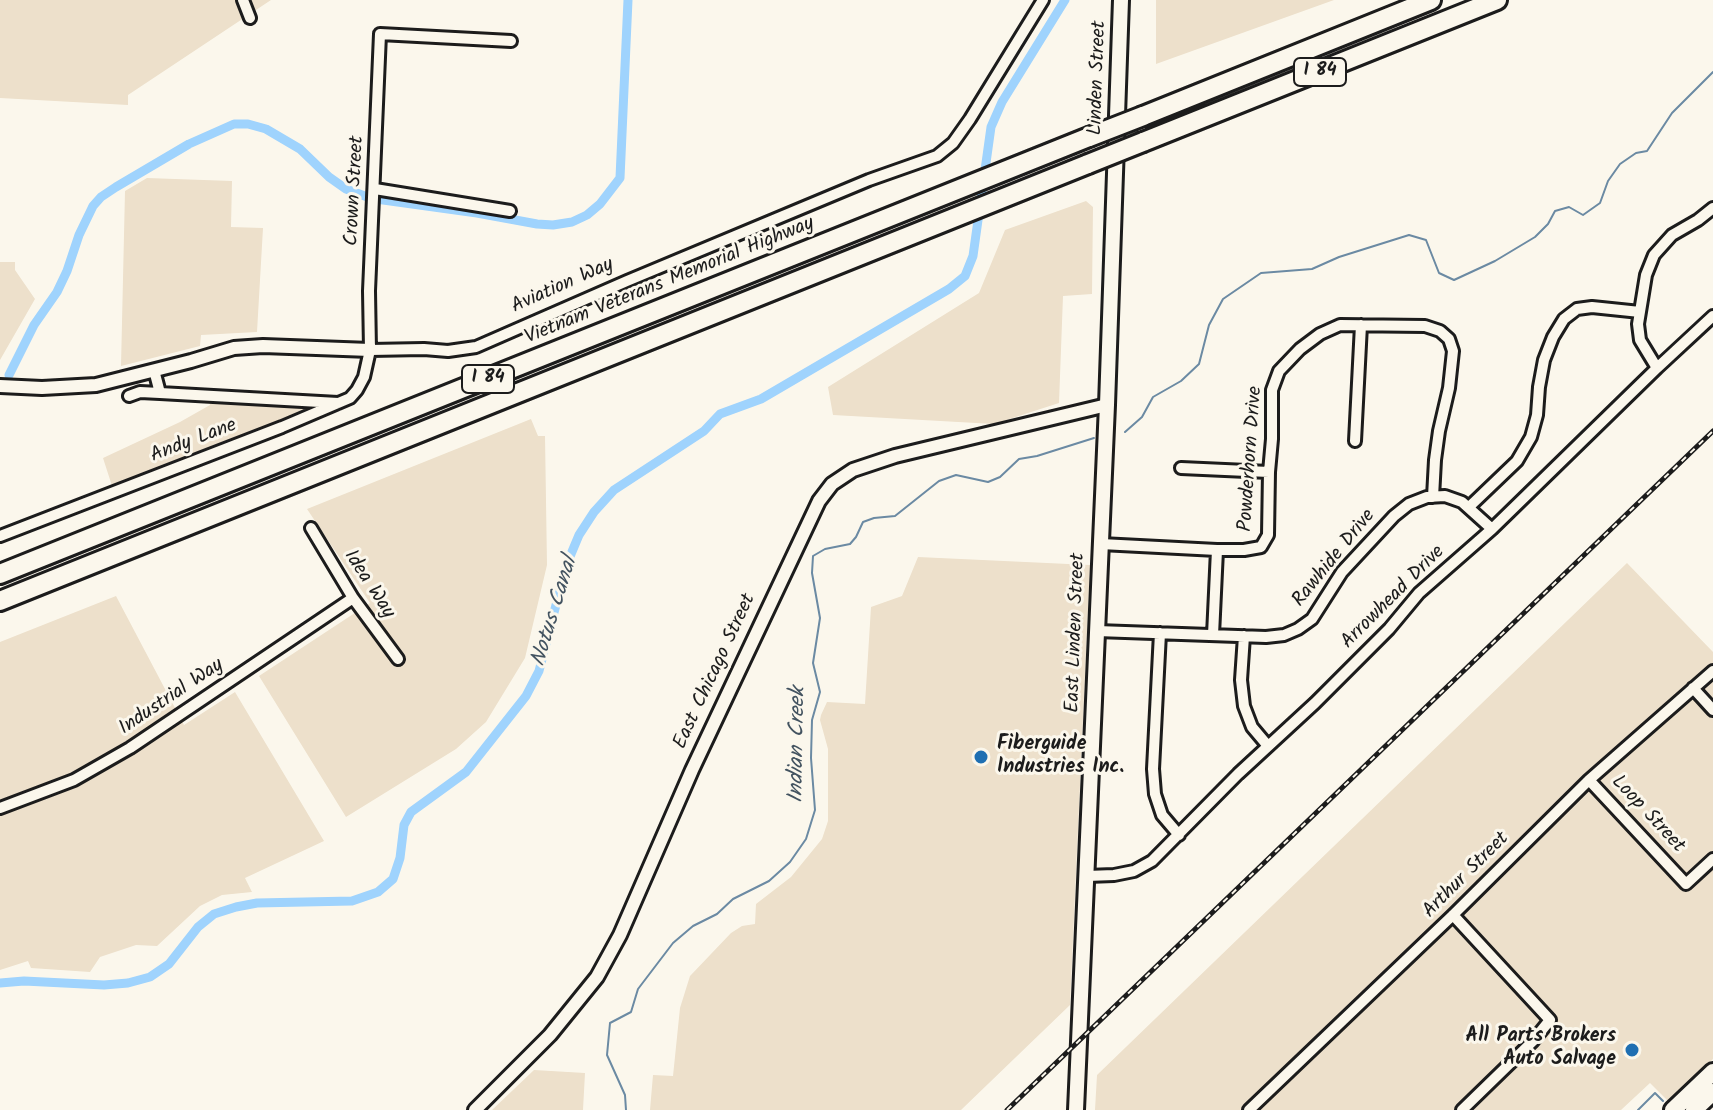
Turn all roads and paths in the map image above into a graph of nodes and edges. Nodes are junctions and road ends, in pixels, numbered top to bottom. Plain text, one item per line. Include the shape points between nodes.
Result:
1 (243, 0) edge
2 (1043, 0) edge
3 (1121, 0) edge
4 (1431, 0) edge
5 (1497, 0) edge
6 (250, 18) dead end
7 (511, 41) dead end
8 (1116, 157) joint
9 (375, 189) junction
10 (1713, 208) edge
11 (510, 211) dead end
12 (1640, 312) junction
13 (1713, 316) edge
14 (1361, 325) junction
15 (370, 350) junction
16 (1657, 368) junction
17 (154, 370) junction
18 (0, 386) edge
19 (160, 393) junction
20 (129, 396) dead end
21 (340, 403) junction
22 (1107, 405) junction
23 (1355, 441) dead end
24 (1181, 468) dead end
25 (1269, 472) junction
26 (1433, 497) junction
27 (1469, 507) junction
28 (311, 528) dead end
29 (1492, 529) junction
30 (0, 536) edge
31 (1101, 544) junction
32 (1217, 550) junction
33 (0, 574) edge
34 (353, 598) junction
35 (0, 601) edge
36 (1097, 631) junction
37 (1160, 633) junction
38 (1213, 635) junction
39 (1244, 636) junction
40 (398, 659) dead end
41 (1713, 671) edge
42 (1693, 688) junction
43 (1713, 710) edge
44 (1268, 746) junction
45 (1589, 780) junction
46 (0, 808) edge
47 (1179, 835) junction
48 (1713, 859) edge
49 (1087, 876) junction
50 (1453, 915) junction
51 (1713, 1072) edge
52 (1713, 1092) edge
53 (475, 1110) edge
54 (1076, 1110) edge
55 (1249, 1110) edge
56 (1462, 1110) edge
57 (1673, 1110) edge
58 (1694, 1110) edge

1 - 6 street
2 - 15 street, Aviation Way via 970,119 937,156 476,347
3 - 8 main road, Linden Street
4 - 33 highway, Vietnam Veterans Memorial Highway / I 84, bridge
5 - 35 highway, I 84, bridge
7 - 9 street, Crown Street via 380,34
8 - 22 main road, East Linden Street
9 - 11 street
9 - 15 street, Crown Street
10 - 12 street via 1672,235 1654,255
12 - 16 street via 1640,340
12 - 27 street via 1592,307 1577,309 1564,319 1544,360 1531,437 1517,461
13 - 16 street, Arrowhead Drive
14 - 23 street
14 - 25 street, Powderhorn Drive via 1340,325 1320,334 1279,371 1272,390
14 - 26 street, Powderhorn Drive via 1425,326 1449,339 1453,351
15 - 17 street, Aviation Way via 234,348
15 - 21 street, Andy Lane via 357,390
16 - 29 street, Arrowhead Drive
17 - 18 street, Aviation Way via 96,385
17 - 19 street
19 - 20 street
19 - 21 street
21 - 30 street, Andy Lane
22 - 31 main road, East Linden Street
22 - 53 street, East Chicago Street via 895,456 853,470 832,484 813,512 597,977 550,1035
24 - 25 street
25 - 32 street, Powderhorn Drive via 1268,535 1261,547
26 - 27 street via 1445,496
26 - 39 street, Rawhide Drive via 1409,504 1394,516 1342,572 1312,619 1284,635
27 - 29 street
28 - 34 street, Idea Way
29 - 44 street, Arrowhead Drive via 1419,593
31 - 32 street, Powderhorn Drive
31 - 36 main road, East Linden Street
32 - 38 street
34 - 40 street, Idea Way
34 - 46 street, Industrial Way via 130,748 74,780
36 - 37 street, Rawhide Drive
36 - 49 main road, East Linden Street
37 - 38 street, Rawhide Drive
37 - 47 street via 1155,794 1162,815
38 - 39 street, Rawhide Drive
39 - 44 street via 1244,706
41 - 42 street, Arthur Street
42 - 43 street
42 - 45 street, Arthur Street
44 - 47 street, Arrowhead Drive
45 - 48 street, Loop Street via 1686,884
45 - 50 street, Arthur Street
47 - 49 street, Arrowhead Drive via 1134,871
49 - 54 main road, East Linden Street
50 - 55 street, Arthur Street
50 - 56 street via 1550,1020
51 - 57 main road
52 - 58 main road

